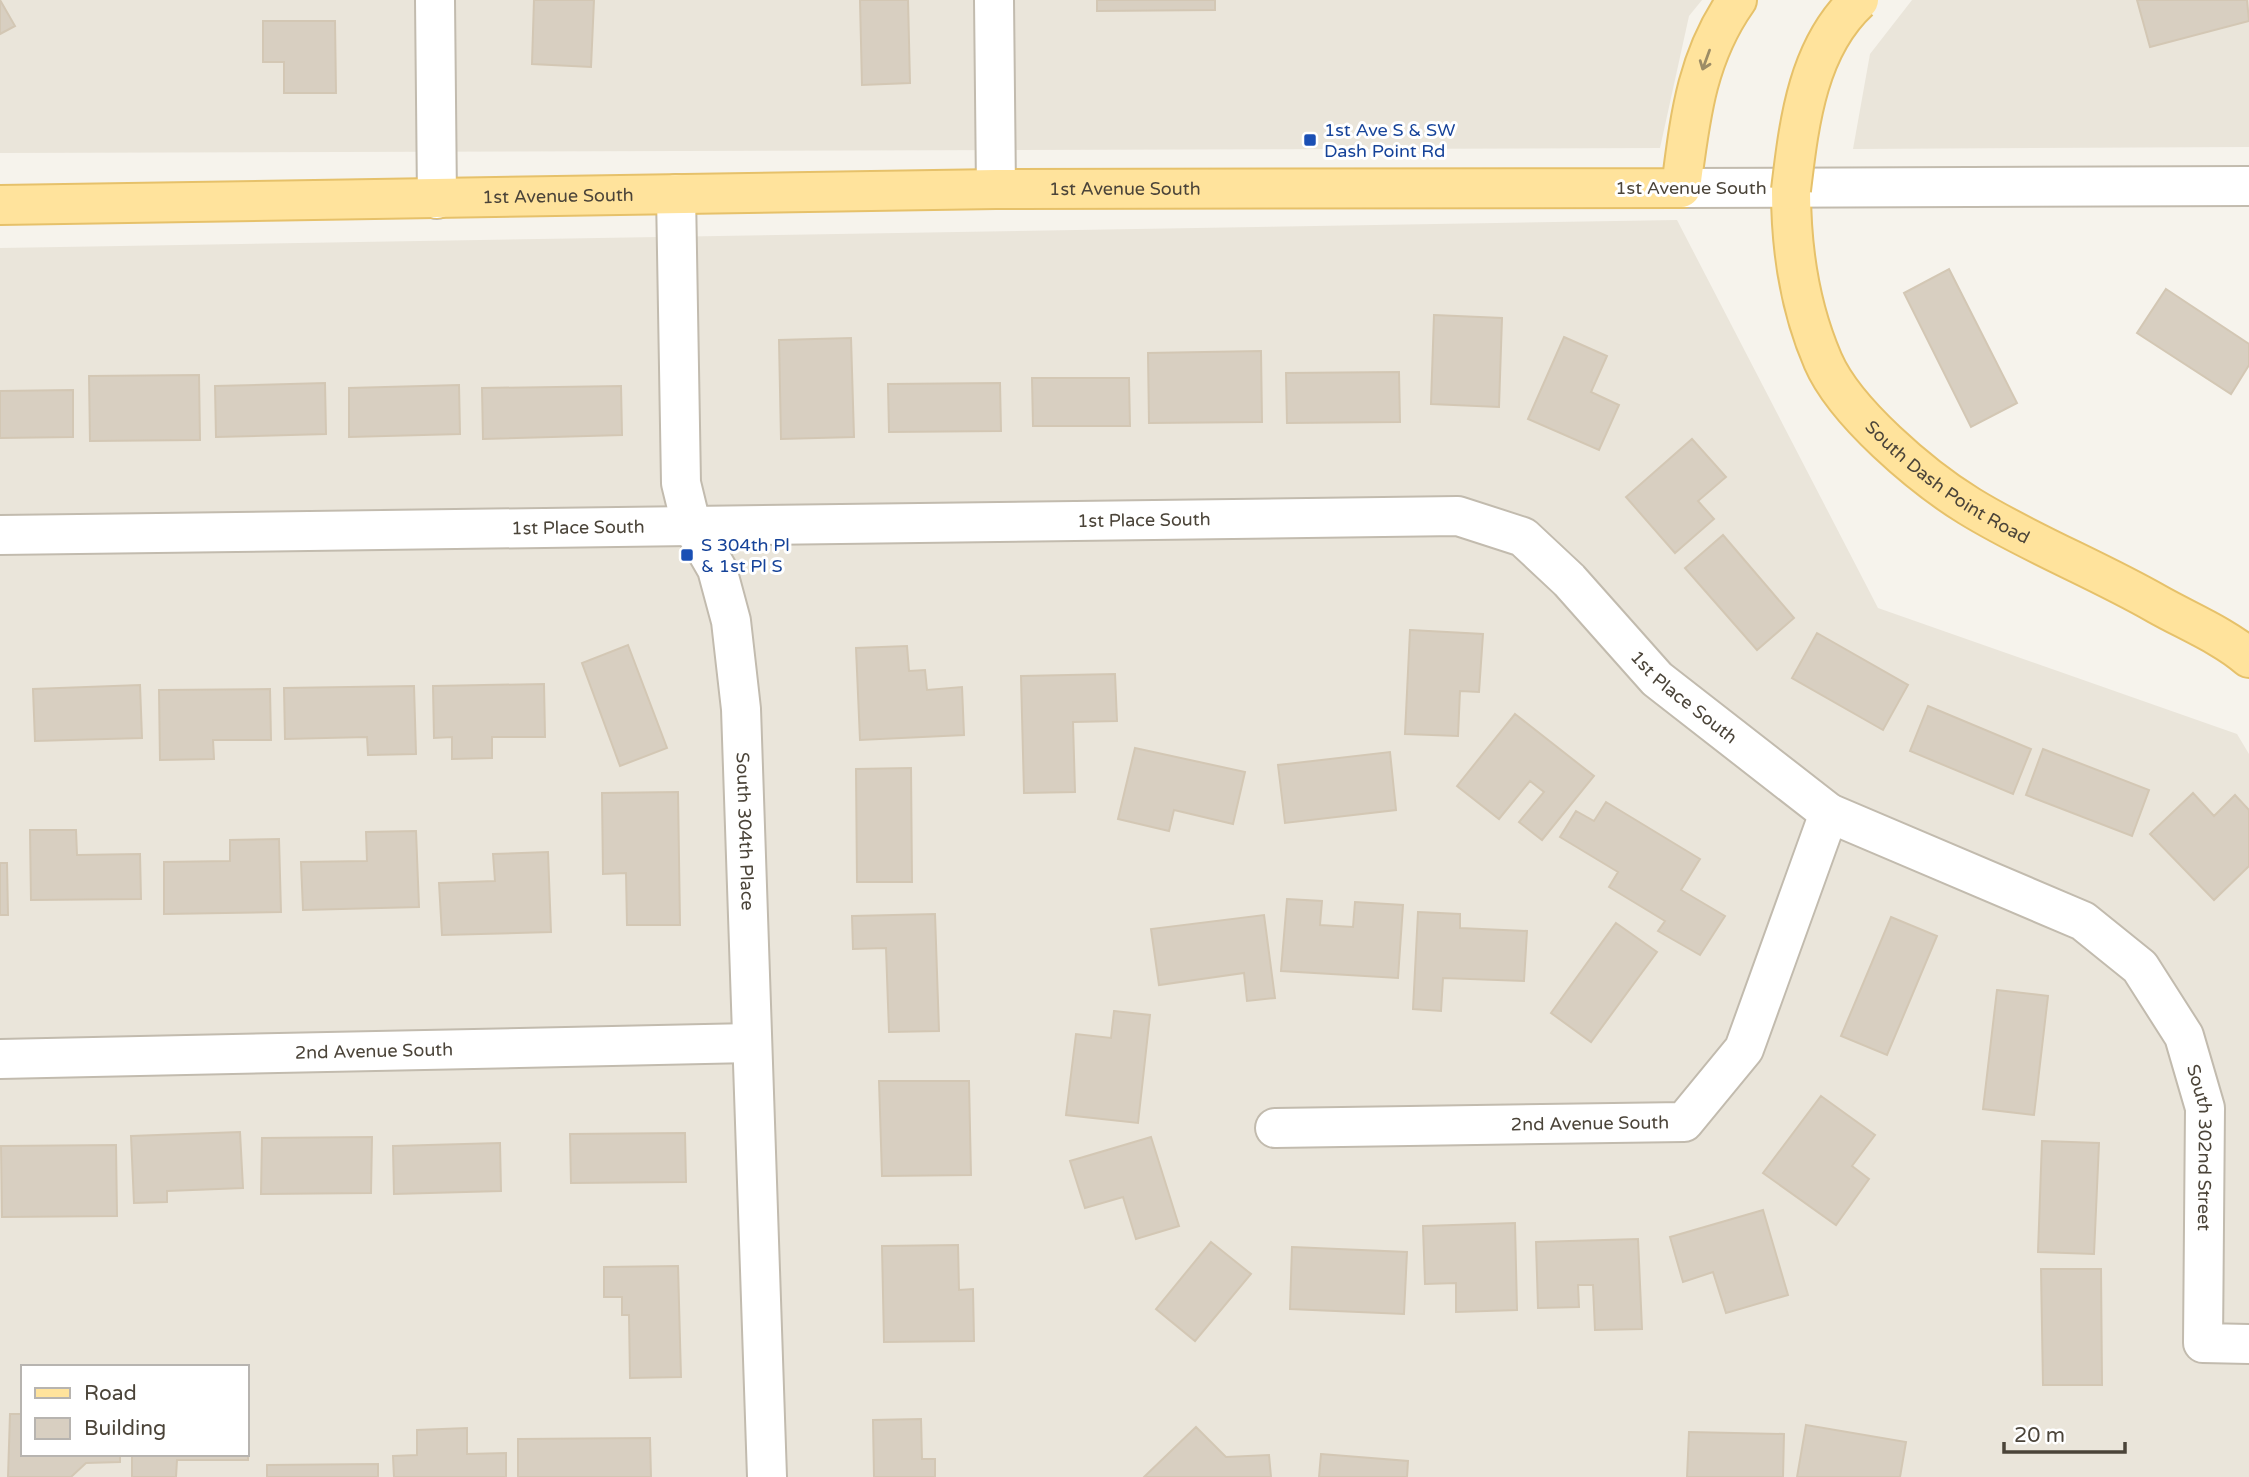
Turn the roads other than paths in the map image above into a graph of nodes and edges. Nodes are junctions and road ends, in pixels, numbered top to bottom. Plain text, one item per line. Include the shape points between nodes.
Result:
1 (435, 0) edge
2 (994, 0) edge
3 (1737, 0) edge
4 (1859, 0) edge
5 (2249, 186) edge
6 (996, 188) junction
7 (1681, 188) junction
8 (676, 194) junction
9 (438, 199) junction
10 (0, 205) edge
11 (691, 524) junction
12 (0, 535) edge
13 (2249, 658) edge
14 (1829, 813) junction
15 (2140, 967) joint
16 (751, 1043) junction
17 (0, 1059) edge
18 (1275, 1128) dead end
19 (2249, 1345) edge
20 (767, 1477) edge

1 - 9 street
2 - 6 street
3 -> 7 main road via 1718,27 1693,93
4 - 13 main road, South Dash Point Road, bridge via 1824,45 1797,138 1791,190 1791,228 1806,312 1824,363 1853,408 1904,457 1968,506 2134,591
5 - 7 street, 1st Avenue South
6 - 7 main road, 1st Avenue South
6 - 8 main road, 1st Avenue South
8 - 9 main road, 1st Avenue South
8 - 11 street, South 304th Place via 681,483
9 - 10 main road, 1st Avenue South
11 - 12 street, 1st Place South
11 - 14 street, 1st Place South via 1458,516 1523,537 1569,580 1657,679
11 - 16 street, South 304th Place via 717,569 731,621 740,697
14 - 15 street, 1st Place South via 2083,921
14 - 18 street, 2nd Avenue South via 1744,1048 1684,1122
15 - 19 street, South 302nd Street via 2184,1036 2205,1108 2203,1343
16 - 17 street, 2nd Avenue South
16 - 20 street, South 304th Place

